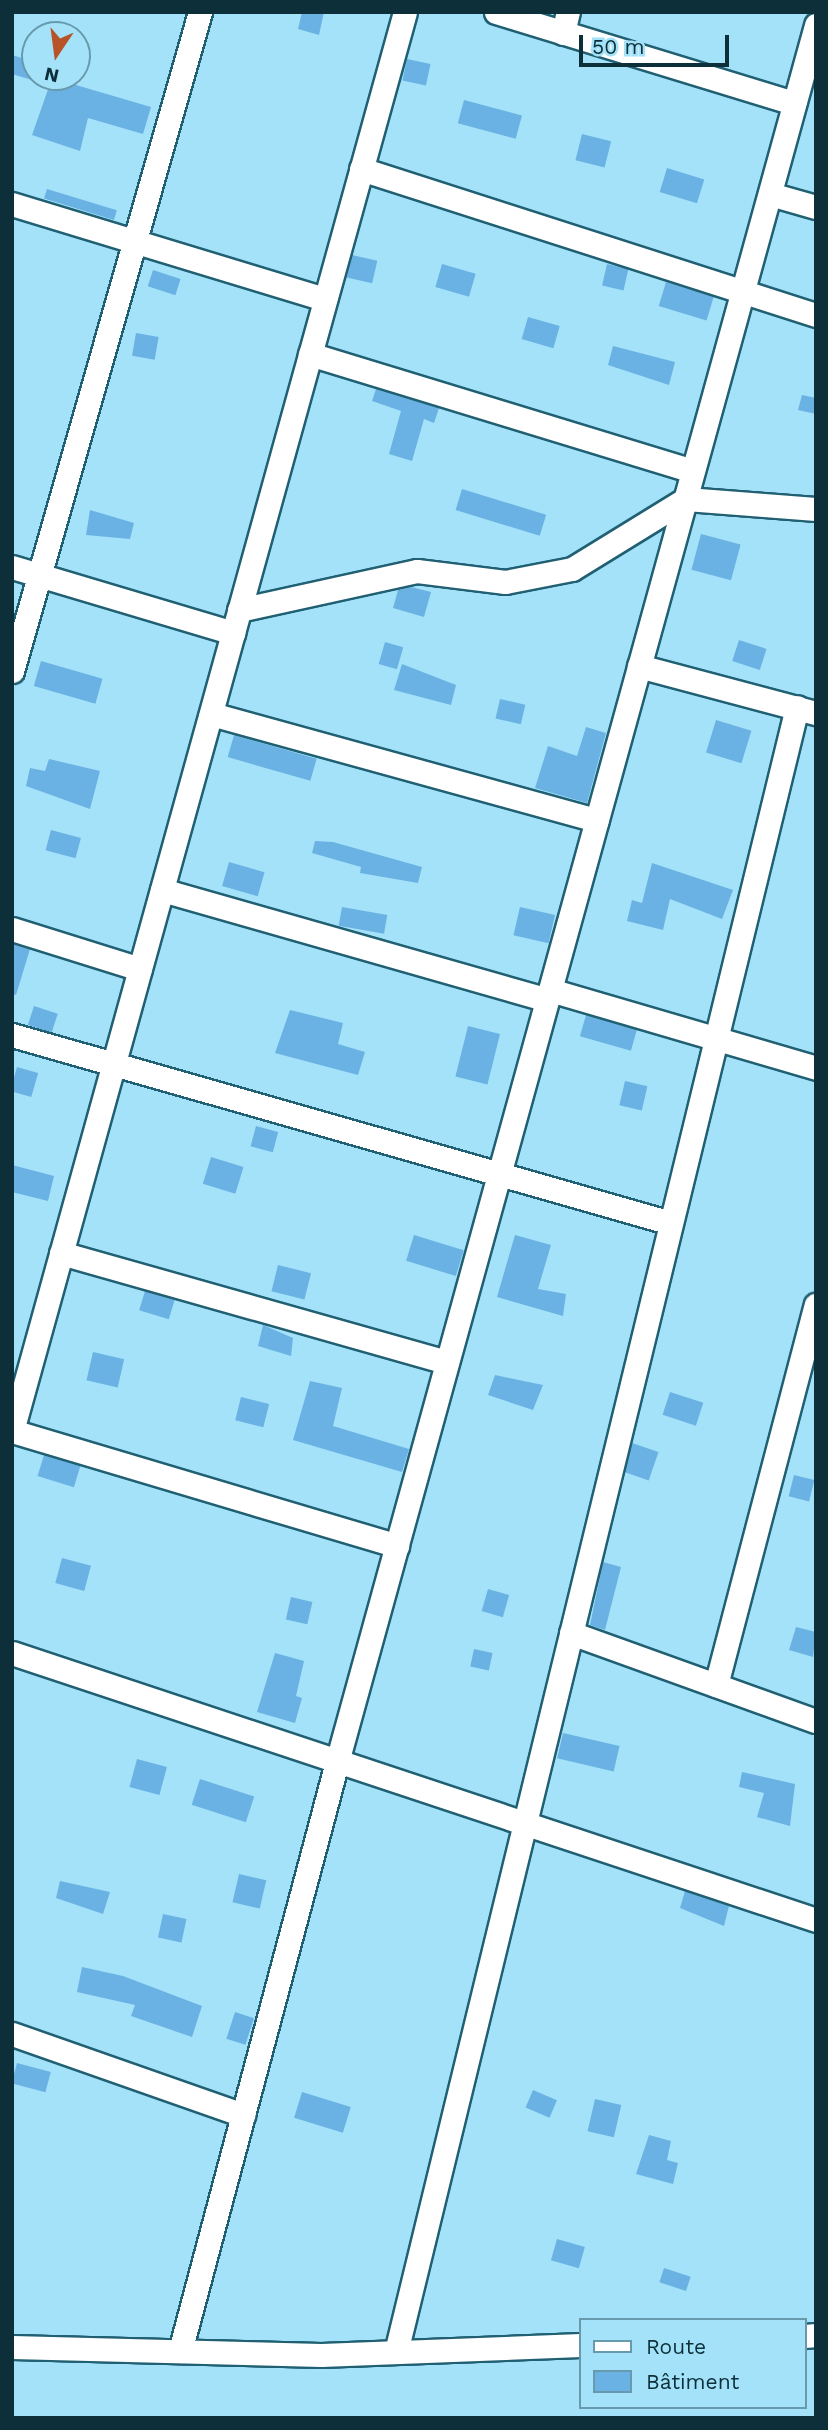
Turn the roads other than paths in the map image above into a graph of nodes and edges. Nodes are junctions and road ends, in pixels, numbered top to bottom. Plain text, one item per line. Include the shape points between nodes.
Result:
1 (200, 12) edge
2 (405, 12) edge
3 (496, 12) edge
4 (566, 22) edge
5 (816, 25) edge
6 (794, 103) junction
7 (361, 169) junction
8 (770, 194) junction
9 (12, 204) edge
10 (816, 207) edge
11 (135, 241) junction
12 (743, 292) junction
13 (325, 299) junction
14 (816, 315) edge
15 (310, 354) junction
16 (693, 471) junction
17 (685, 499) junction
18 (816, 509) edge
19 (12, 567) edge
20 (39, 575) junction
21 (239, 610) junction
22 (233, 633) junction
23 (639, 666) junction
24 (12, 671) edge
25 (806, 710) edge
26 (211, 714) junction
27 (597, 820) junction
28 (162, 890) junction
29 (12, 929) edge
30 (140, 969) junction
31 (549, 995) junction
32 (12, 1035) edge
33 (716, 1037) junction
34 (114, 1064) junction
35 (816, 1068) edge
36 (499, 1174) junction
37 (671, 1223) junction
38 (61, 1253) junction
39 (816, 1305) edge
40 (447, 1362) junction
41 (12, 1431) edge
42 (397, 1546) junction
43 (571, 1633) junction
44 (12, 1653) edge
45 (716, 1685) junction
46 (816, 1721) edge
47 (337, 1762) junction
48 (525, 1821) junction
49 (816, 1920) edge
50 (12, 2034) edge
51 (243, 2115) junction
52 (580, 2345) edge
53 (12, 2347) edge
54 (180, 2351) junction
55 (396, 2352) junction

1 - 11 street
2 - 7 street
3 - 4 street
4 - 6 street
5 - 6 street
6 - 8 street
7 - 12 street
7 - 13 street
8 - 10 street
8 - 12 street
9 - 11 street
11 - 13 street
11 - 20 street
12 - 14 street
12 - 16 street
13 - 15 street
15 - 16 street
15 - 21 street
16 - 17 street
17 - 18 street
17 - 21 street via 572,569 505,582 417,571
17 - 23 street
19 - 20 street
20 - 22 street
20 - 24 street
21 - 22 street
22 - 26 street
23 - 25 street
23 - 27 street
25 - 33 street
26 - 27 street
26 - 28 street
27 - 31 street
28 - 30 street
28 - 31 street
29 - 30 street
30 - 34 street
31 - 33 street
31 - 36 street
32 - 34 street
33 - 35 street
33 - 37 street
34 - 36 street
34 - 38 street
36 - 37 street
36 - 40 street
37 - 43 street
38 - 40 street
38 - 41 street
39 - 45 street
40 - 42 street
41 - 42 street
42 - 47 street
43 - 45 street
43 - 48 street
44 - 47 street
45 - 46 street
47 - 48 street
47 - 51 street
48 - 49 street
48 - 55 street
50 - 51 street
51 - 54 street
52 - 55 street
53 - 54 street
54 - 55 street

